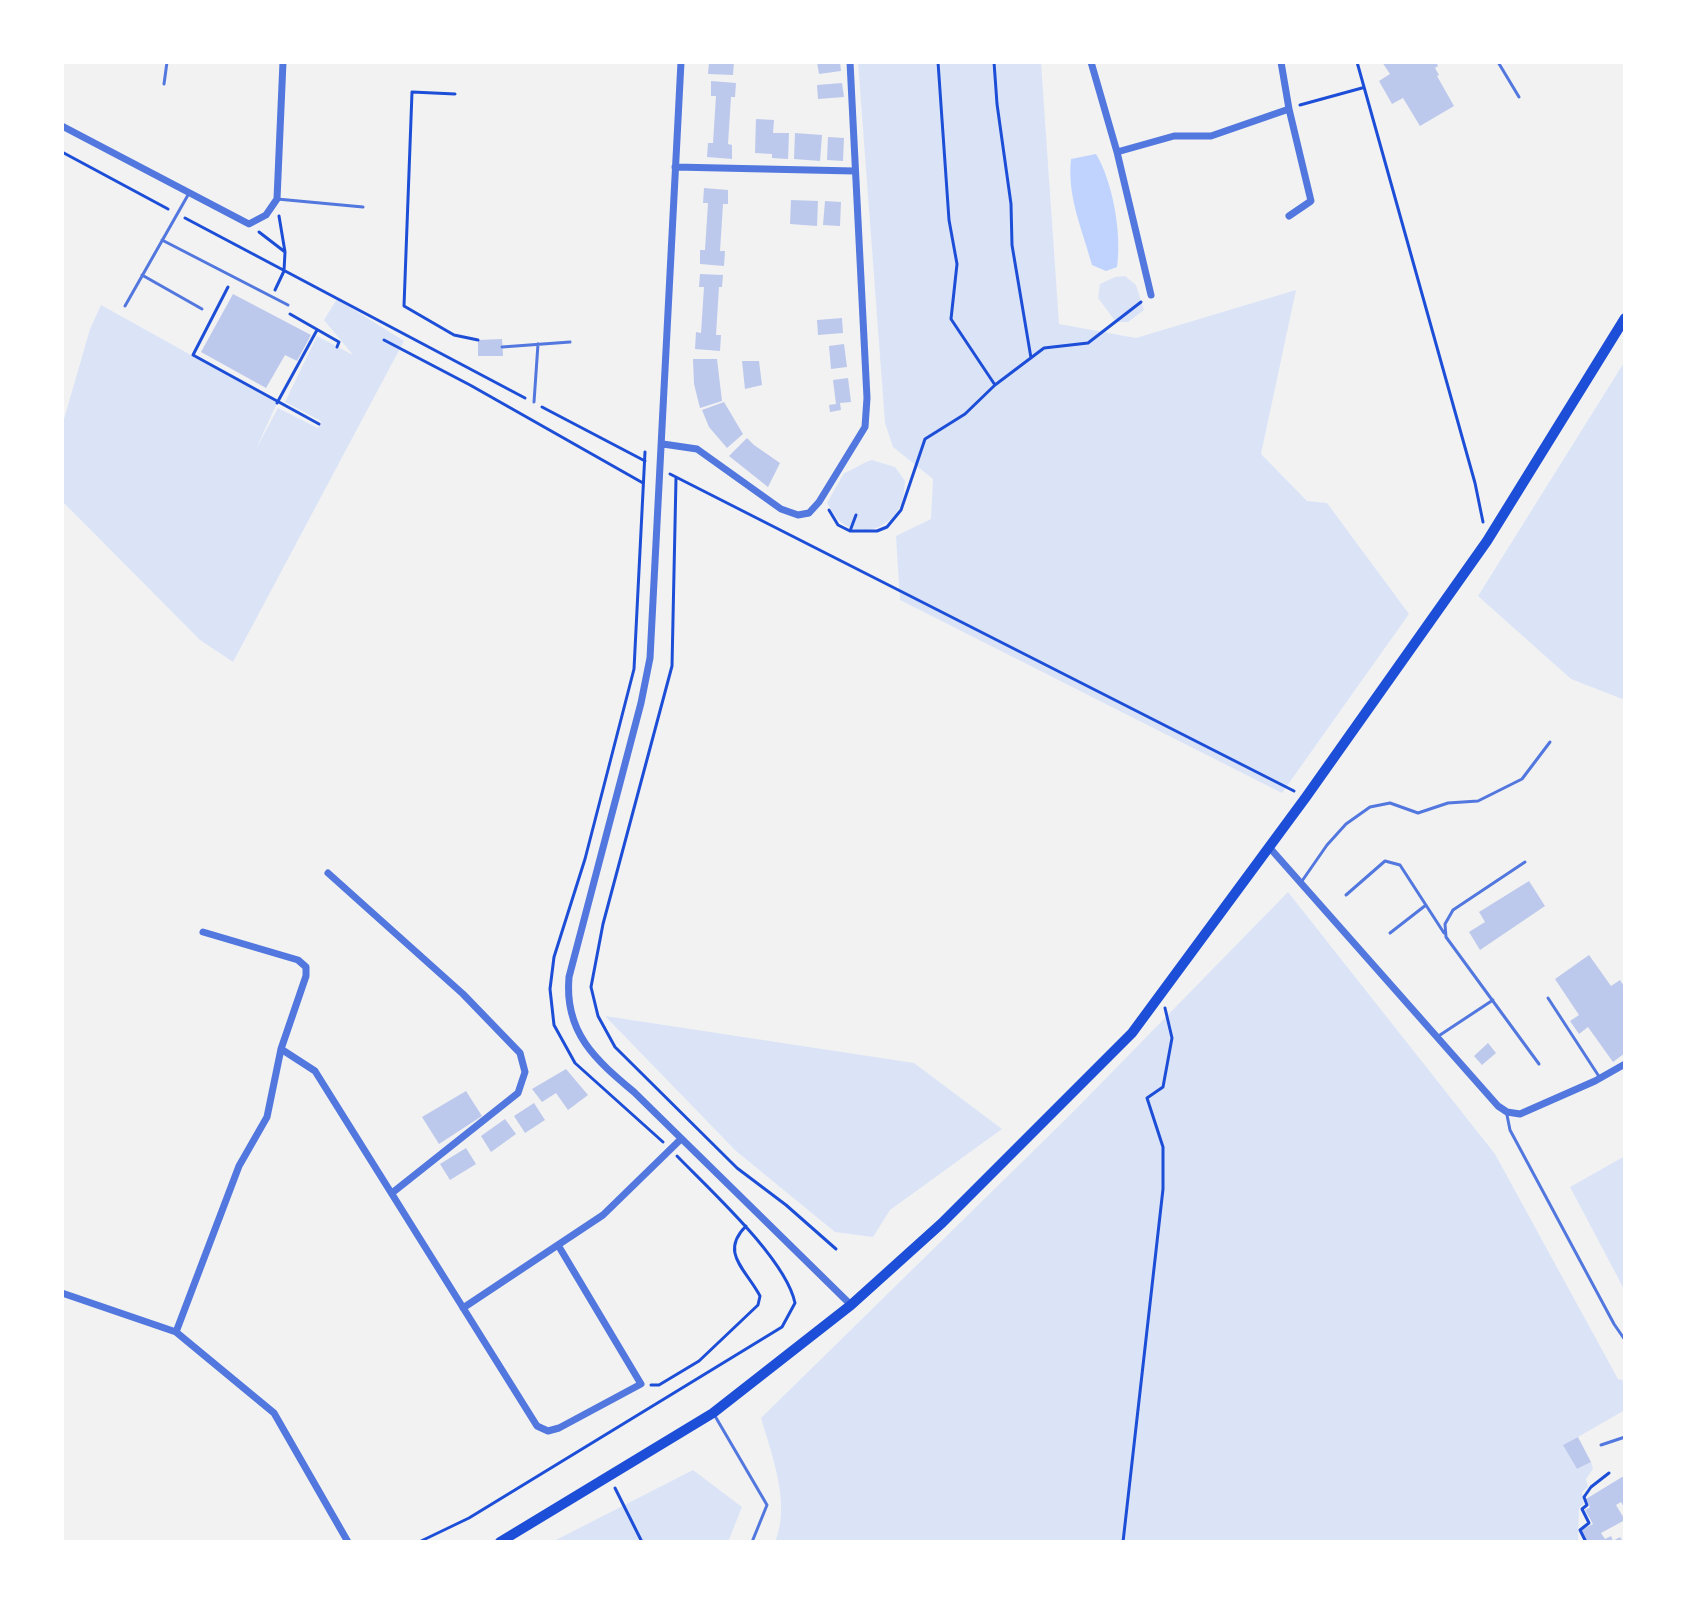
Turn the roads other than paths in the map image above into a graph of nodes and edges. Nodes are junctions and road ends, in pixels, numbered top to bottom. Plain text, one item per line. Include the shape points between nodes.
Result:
1 (167, 62) edge
2 (283, 62) edge
3 (681, 62) edge
4 (850, 62) edge
5 (1091, 62) edge
6 (1281, 62) edge
7 (1498, 62) edge
8 (164, 84) dead end
9 (1519, 97) dead end
10 (1289, 109) junction
11 (62, 126) edge
12 (1117, 152) junction
13 (675, 167) junction
14 (854, 171) junction
15 (190, 192) junction
16 (277, 199) junction
17 (363, 207) dead end
18 (1289, 216) dead end
19 (162, 240) junction
20 (142, 275) junction
21 (1151, 295) road end
22 (288, 305) road end
23 (125, 306) dead end
24 (202, 309) dead end
25 (1625, 318) edge
26 (570, 342) dead end
27 (538, 344) junction
28 (502, 347) dead end
29 (534, 402) road end
30 (663, 444) junction
31 (1550, 742) dead end
32 (1269, 847) junction
33 (1525, 862) dead end
34 (328, 873) dead end
35 (1302, 881) junction
36 (1346, 895) dead end
37 (1426, 905) junction
38 (203, 932) dead end
39 (1390, 933) dead end
40 (1446, 937) junction
41 (1548, 998) dead end
42 (1493, 1000) junction
43 (1437, 1037) junction
44 (281, 1049) junction
45 (1539, 1064) dead end
46 (1625, 1064) edge
47 (1600, 1078) junction
48 (1507, 1112) junction
49 (681, 1139) junction
50 (392, 1193) junction
51 (558, 1245) junction
52 (62, 1293) edge
53 (851, 1305) junction
54 (463, 1308) junction
55 (176, 1332) junction
56 (1625, 1340) edge
57 (713, 1413) junction
58 (1625, 1437) edge
59 (1601, 1445) dead end
60 (348, 1542) edge
61 (500, 1542) edge
62 (752, 1542) edge

1 - 8 lane
2 - 16 street
3 - 13 street
4 - 14 street
5 - 12 street
6 - 10 street
7 - 9 lane
10 - 12 street via 1211,136 1174,136
10 - 18 street via 1311,201
11 - 15 street
12 - 21 street
13 - 14 street
13 - 30 street
14 - 30 street via 865,427 819,502 809,513 790,514 697,449
15 - 16 street via 249,224 266,215
15 - 19 lane
16 - 17 lane
19 - 20 lane
19 - 22 lane
20 - 23 lane
20 - 24 lane
25 - 32 main road via 1487,541
26 - 27 lane
27 - 28 lane
27 - 29 lane
30 - 49 street via 650,658 568,992 576,1027 597,1061
31 - 35 lane via 1522,779 1478,801 1418,813 1390,803 1370,807 1346,824
32 - 35 street
32 - 53 main road via 1132,1033 953,1212
33 - 40 lane via 1453,910 1445,924
34 - 50 street via 463,994 520,1053 525,1072 518,1093
35 - 43 street
36 - 37 lane via 1385,861 1400,865
37 - 39 lane
37 - 40 lane
38 - 44 street via 298,960 306,967
40 - 42 lane
41 - 47 lane
42 - 43 lane
42 - 45 lane
43 - 48 street
44 - 50 street via 315,1071
44 - 55 street via 267,1117 239,1166
46 - 47 street
47 - 48 street via 1520,1114
48 - 56 lane via 1510,1130
49 - 51 street via 603,1215
49 - 53 street
50 - 54 street
51 - 54 street
51 - 54 street via 641,1384 548,1431 537,1426
52 - 55 street
53 - 57 main road
55 - 60 street via 274,1413
57 - 61 main road
57 - 62 lane via 767,1505
58 - 59 lane

